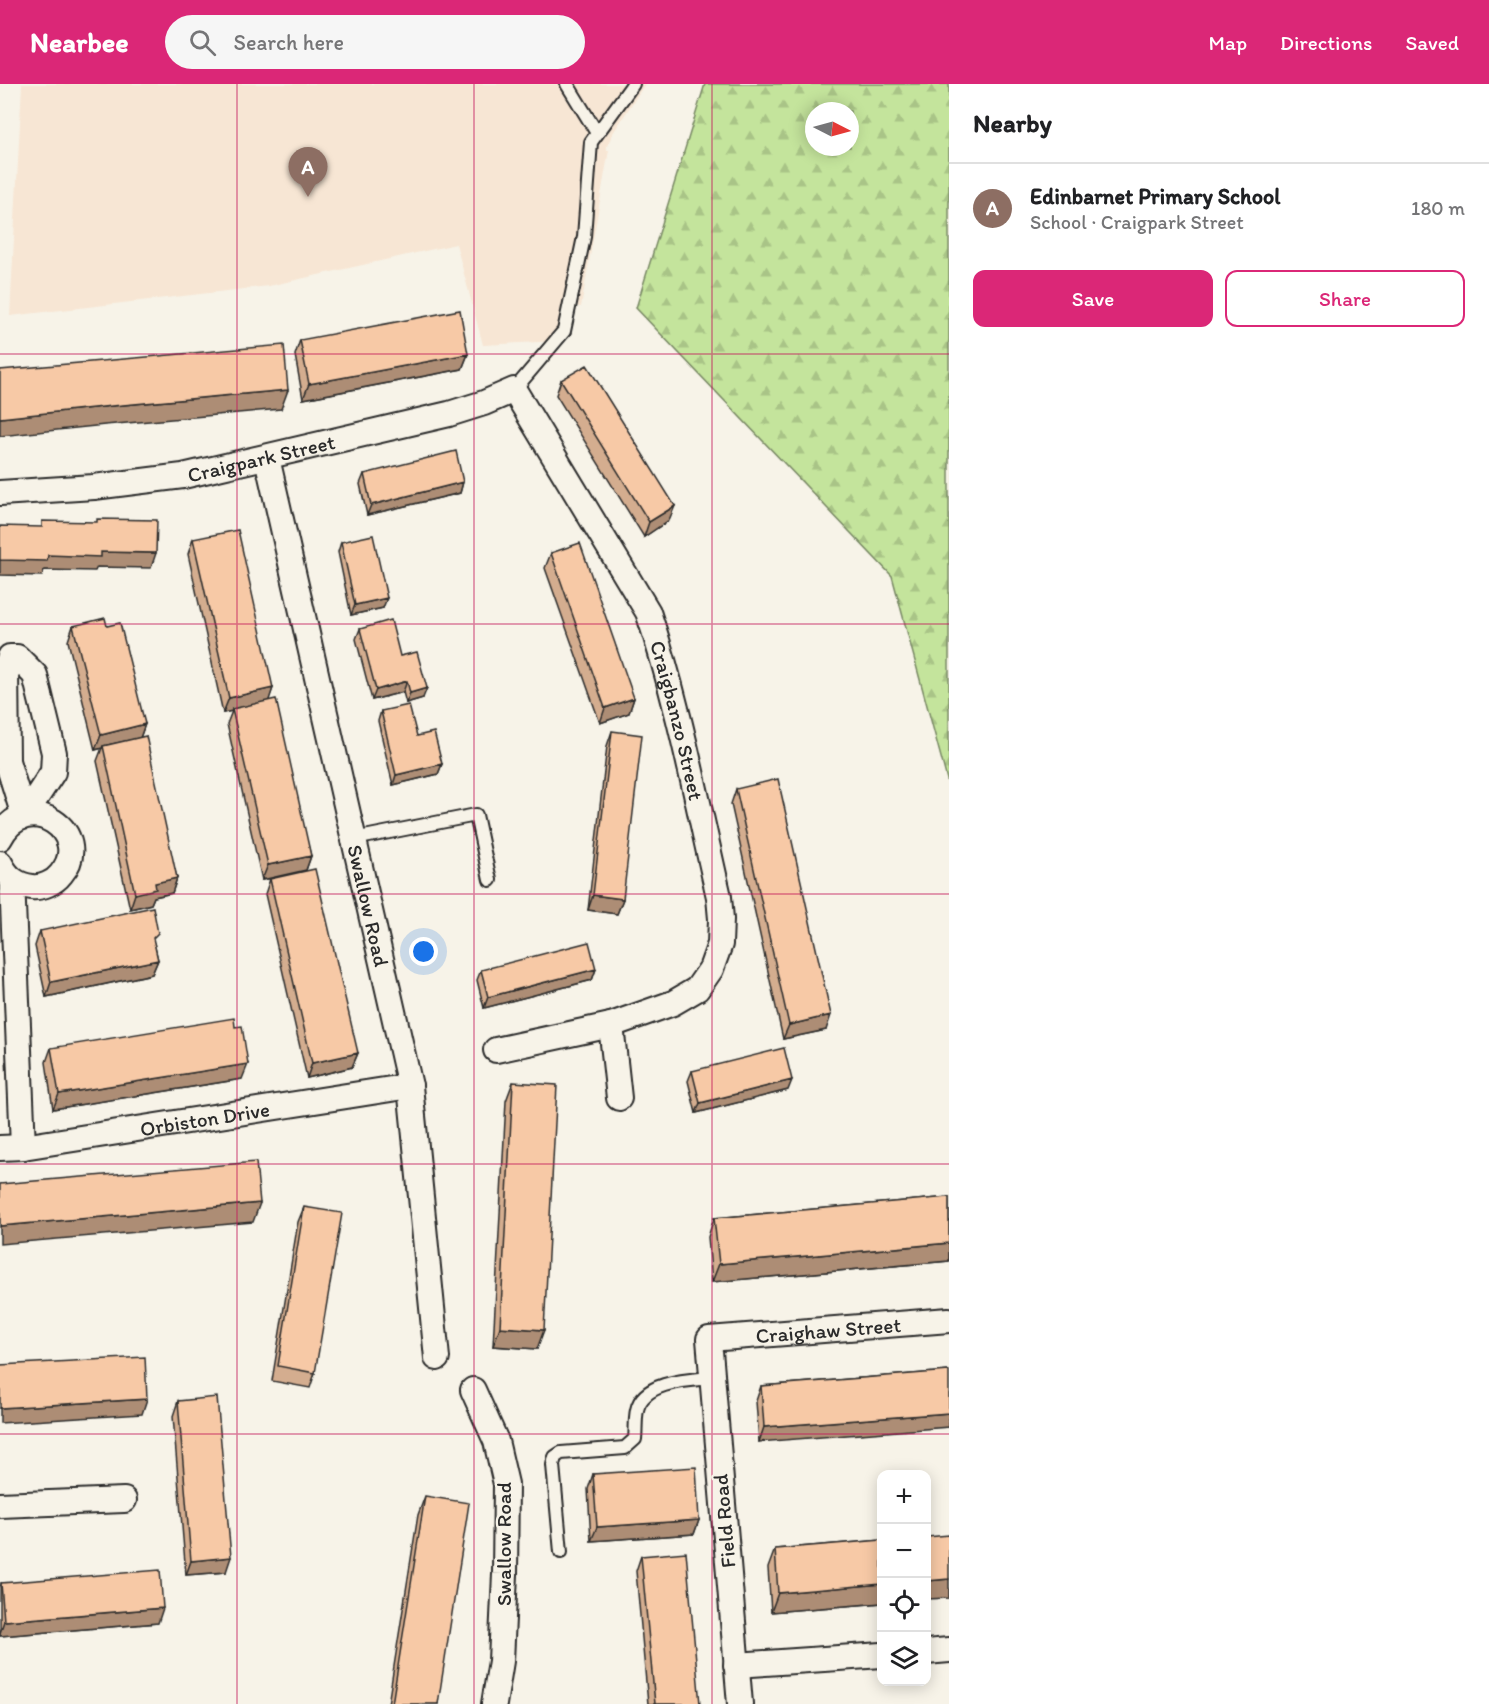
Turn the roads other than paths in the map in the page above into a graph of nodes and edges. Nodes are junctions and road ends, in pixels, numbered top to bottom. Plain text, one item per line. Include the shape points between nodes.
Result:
1 (567, 84) edge
2 (633, 84) edge
3 (597, 133) junction
4 (514, 390) junction
5 (267, 458) junction
6 (0, 493) edge
7 (24, 816) junction
8 (0, 838) edge
9 (354, 839) junction
10 (6, 872) edge
11 (489, 880) dead end
12 (611, 1025) junction
13 (496, 1050) dead end
14 (410, 1086) junction
15 (619, 1098) dead end
16 (11, 1148) edge
17 (949, 1320) edge
18 (709, 1339) joint
19 (437, 1358) dead end
20 (712, 1378) junction
21 (473, 1390) dead end
22 (124, 1500) dead end
23 (0, 1505) edge
24 (561, 1552) dead end
25 (949, 1650) edge
26 (931, 1652) edge
27 (877, 1655) edge
28 (736, 1665) junction
29 (494, 1704) edge
30 (740, 1704) edge

1 - 3 lane
2 - 3 lane
3 - 4 lane via 591,142 584,237 564,331
4 - 5 street, Craigpark Street via 449,414
4 - 12 street, Craigbanzo Street via 648,612 719,897 720,944 711,969 697,989 673,1003
5 - 6 street, Craigpark Street via 183,476
5 - 9 street, Swallow Road
7 - 7 street via 7,761 9,657 17,657 35,675 54,753 53,772
7 - 8 street via 5,828
7 - 10 street via 47,817 57,823 69,843 66,868 48,884 30,886
9 - 11 lane via 476,815
9 - 14 street, Swallow Road
10 - 16 street
12 - 13 street, Craigbanzo Street
12 - 15 street
14 - 16 street, Orbiston Drive
14 - 19 street, Swallow Road
17 - 18 street, Craighaw Street
18 - 20 street, Field Road
20 - 24 lane via 669,1383 647,1394 637,1409 635,1439 625,1448 561,1453 555,1457
20 - 28 street, Field Road
21 - 29 street, Swallow Road via 496,1441 506,1484 506,1574 501,1661
22 - 23 street
25 - 26 street
27 - 28 street
28 - 30 street, Field Road

